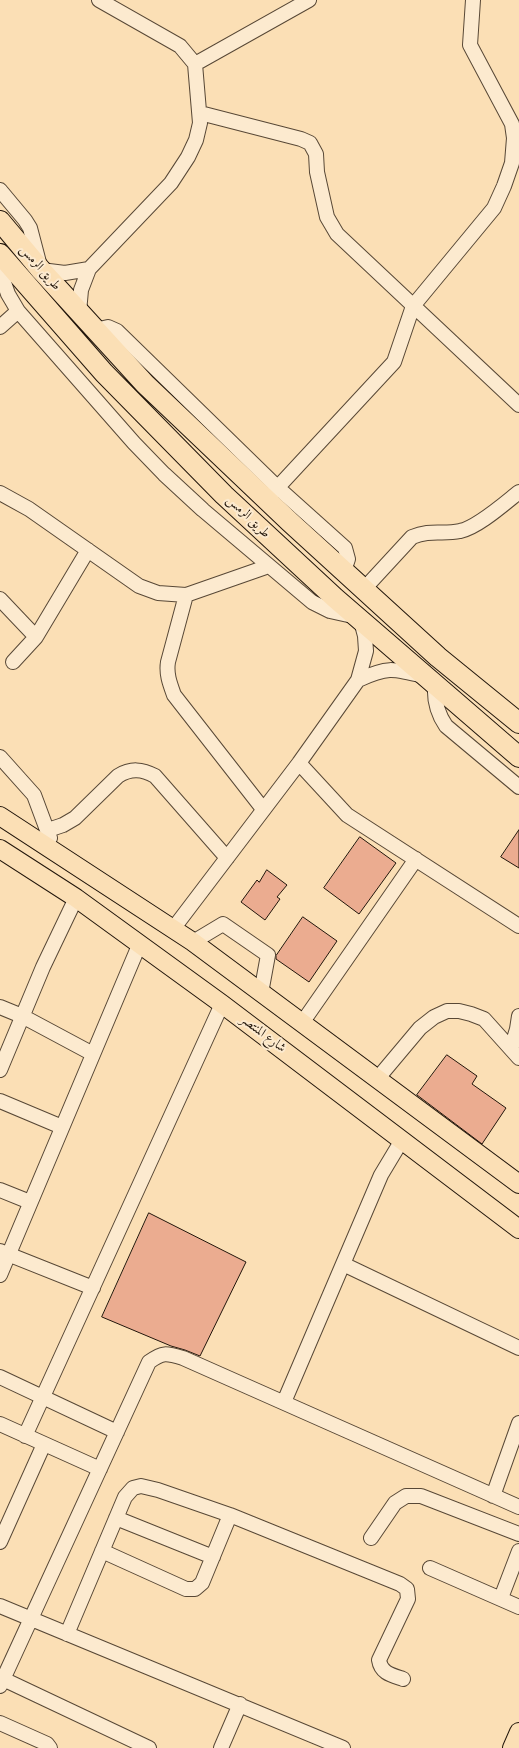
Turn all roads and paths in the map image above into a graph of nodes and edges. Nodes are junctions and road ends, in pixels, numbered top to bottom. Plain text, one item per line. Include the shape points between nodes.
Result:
1 (99, 0) edge
2 (308, 0) edge
3 (473, 0) edge
4 (195, 64) junction
5 (200, 113) junction
6 (0, 190) edge
7 (0, 221) edge
8 (0, 254) edge
9 (89, 269) junction
10 (41, 270) junction
11 (0, 271) edge
12 (413, 306) junction
13 (18, 311) junction
14 (79, 312) junction
15 (0, 327) edge
16 (519, 405) edge
17 (519, 492) edge
18 (0, 493) edge
19 (272, 493) junction
20 (88, 550) junction
21 (269, 566) junction
22 (364, 589) junction
23 (186, 595) junction
24 (0, 599) edge
25 (359, 619) junction
26 (36, 636) junction
27 (13, 662) dead end
28 (358, 680) junction
29 (430, 681) junction
30 (519, 723) edge
31 (0, 757) edge
32 (519, 757) edge
33 (299, 763) junction
34 (519, 787) edge
35 (264, 809) junction
36 (0, 816) edge
37 (48, 830) junction
38 (0, 849) edge
39 (52, 849) junction
40 (227, 858) junction
41 (416, 859) junction
42 (76, 898) junction
43 (519, 926) edge
44 (173, 929) junction
45 (193, 942) junction
46 (140, 944) junction
47 (261, 993) junction
48 (222, 1004) junction
49 (0, 1007) edge
50 (22, 1016) junction
51 (519, 1016) edge
52 (302, 1023) junction
53 (515, 1053) edge
54 (93, 1054) junction
55 (0, 1070) edge
56 (378, 1078) junction
57 (0, 1101) edge
58 (62, 1127) junction
59 (402, 1140) junction
60 (519, 1184) edge
61 (0, 1190) edge
62 (30, 1202) junction
63 (519, 1229) edge
64 (4, 1253) edge
65 (343, 1264) junction
66 (0, 1275) edge
67 (93, 1288) junction
68 (519, 1348) edge
69 (0, 1377) edge
70 (43, 1397) junction
71 (284, 1402) junction
72 (519, 1423) edge
73 (0, 1424) edge
74 (117, 1432) junction
75 (25, 1436) junction
76 (44, 1444) junction
77 (100, 1470) junction
78 (493, 1496) junction
79 (519, 1507) edge
80 (230, 1514) junction
81 (116, 1518) junction
82 (519, 1534) edge
83 (371, 1538) dead end
84 (0, 1542) edge
85 (102, 1551) junction
86 (519, 1551) edge
87 (213, 1558) junction
88 (430, 1568) dead end
89 (501, 1598) junction
90 (0, 1606) edge
91 (519, 1607) edge
92 (32, 1619) junction
93 (67, 1634) junction
94 (403, 1679) dead end
95 (2, 1682) edge
96 (240, 1704) junction
97 (0, 1723) edge
98 (519, 1732) edge
99 (50, 1748) edge
100 (149, 1748) edge
101 (221, 1748) edge
102 (343, 1748) edge
103 (512, 1748) edge

1 - 4 street via 180,46
2 - 4 street
3 - 12 street via 470,44 512,124 512,163 494,208
4 - 5 street
5 - 9 street via 196,140 171,183
5 - 12 street via 310,143 316,154 317,172 327,217 337,234
6 - 10 street via 30,228
7 - 10 highway, طريق الرمس
8 - 25 highway, طريق الرمس via 104,373 224,495
9 - 10 street via 65,273
9 - 14 street via 81,290
10 - 14 highway, طريق الرمس
11 - 13 street via 8,294
12 - 16 street
12 - 19 street via 394,362
13 - 15 street
13 - 21 street via 164,474
14 - 19 highway, طريق الرمس via 145,384
17 - 22 street via 474,526 462,531 433,531 412,537
18 - 20 street via 29,509
19 - 22 highway, طريق الرمس
20 - 23 street via 139,586 150,591
20 - 26 street
21 - 23 street
21 - 25 street via 321,607
22 - 30 highway, طريق الرمس via 438,657
23 - 35 street via 168,662 169,682 174,695
24 - 26 street
25 - 28 street via 365,636 366,651
25 - 29 highway, طريق الرمس
26 - 27 street
28 - 29 street via 380,670 399,670
28 - 33 street
29 - 32 highway, طريق الرمس
29 - 34 street via 435,703 446,726
31 - 37 street via 34,795
33 - 35 street
33 - 41 street via 347,815
35 - 40 street
36 - 39 main road
37 - 39 street
37 - 40 street via 75,818 126,771 146,771 155,776
38 - 42 main road, شارع المنتصر
39 - 44 main road
40 - 44 street
41 - 43 street
41 - 52 street
42 - 46 main road, شارع المنتصر
42 - 50 street
44 - 45 main road
45 - 47 main road
45 - 47 street via 223,924 268,955
46 - 48 main road, شارع المنتصر
46 - 54 street
47 - 52 main road
48 - 59 main road, شارع المنتصر
48 - 67 street
49 - 50 street
50 - 54 street
50 - 55 street
51 - 53 street
52 - 56 main road
53 - 56 street via 484,1019 459,1011 447,1011 420,1028
54 - 58 street
56 - 60 main road
57 - 58 street
58 - 62 street
59 - 63 main road, شارع المنتصر
59 - 65 street via 381,1175
61 - 62 street
62 - 64 street
64 - 66 street
64 - 67 street
65 - 68 street
65 - 71 street
67 - 70 street
69 - 70 street
70 - 74 street
70 - 75 street
71 - 74 street via 183,1358 161,1354 149,1362
71 - 78 street
72 - 78 street
73 - 75 street
74 - 77 street
75 - 76 street
76 - 77 street
76 - 84 street
77 - 92 street
78 - 79 street
80 - 81 street via 141,1486 133,1488 125,1497
80 - 87 street
80 - 94 street via 407,1589 408,1599 379,1660 384,1672
81 - 85 street
81 - 87 street
82 - 83 street via 421,1496 406,1496 395,1503
85 - 87 street via 186,1589 195,1589 202,1583
85 - 93 street
86 - 89 street
88 - 89 street
89 - 91 street
90 - 92 street
92 - 93 street
92 - 95 street
93 - 96 street
95 - 100 street
96 - 101 street
96 - 102 street
97 - 99 street
98 - 103 main road

